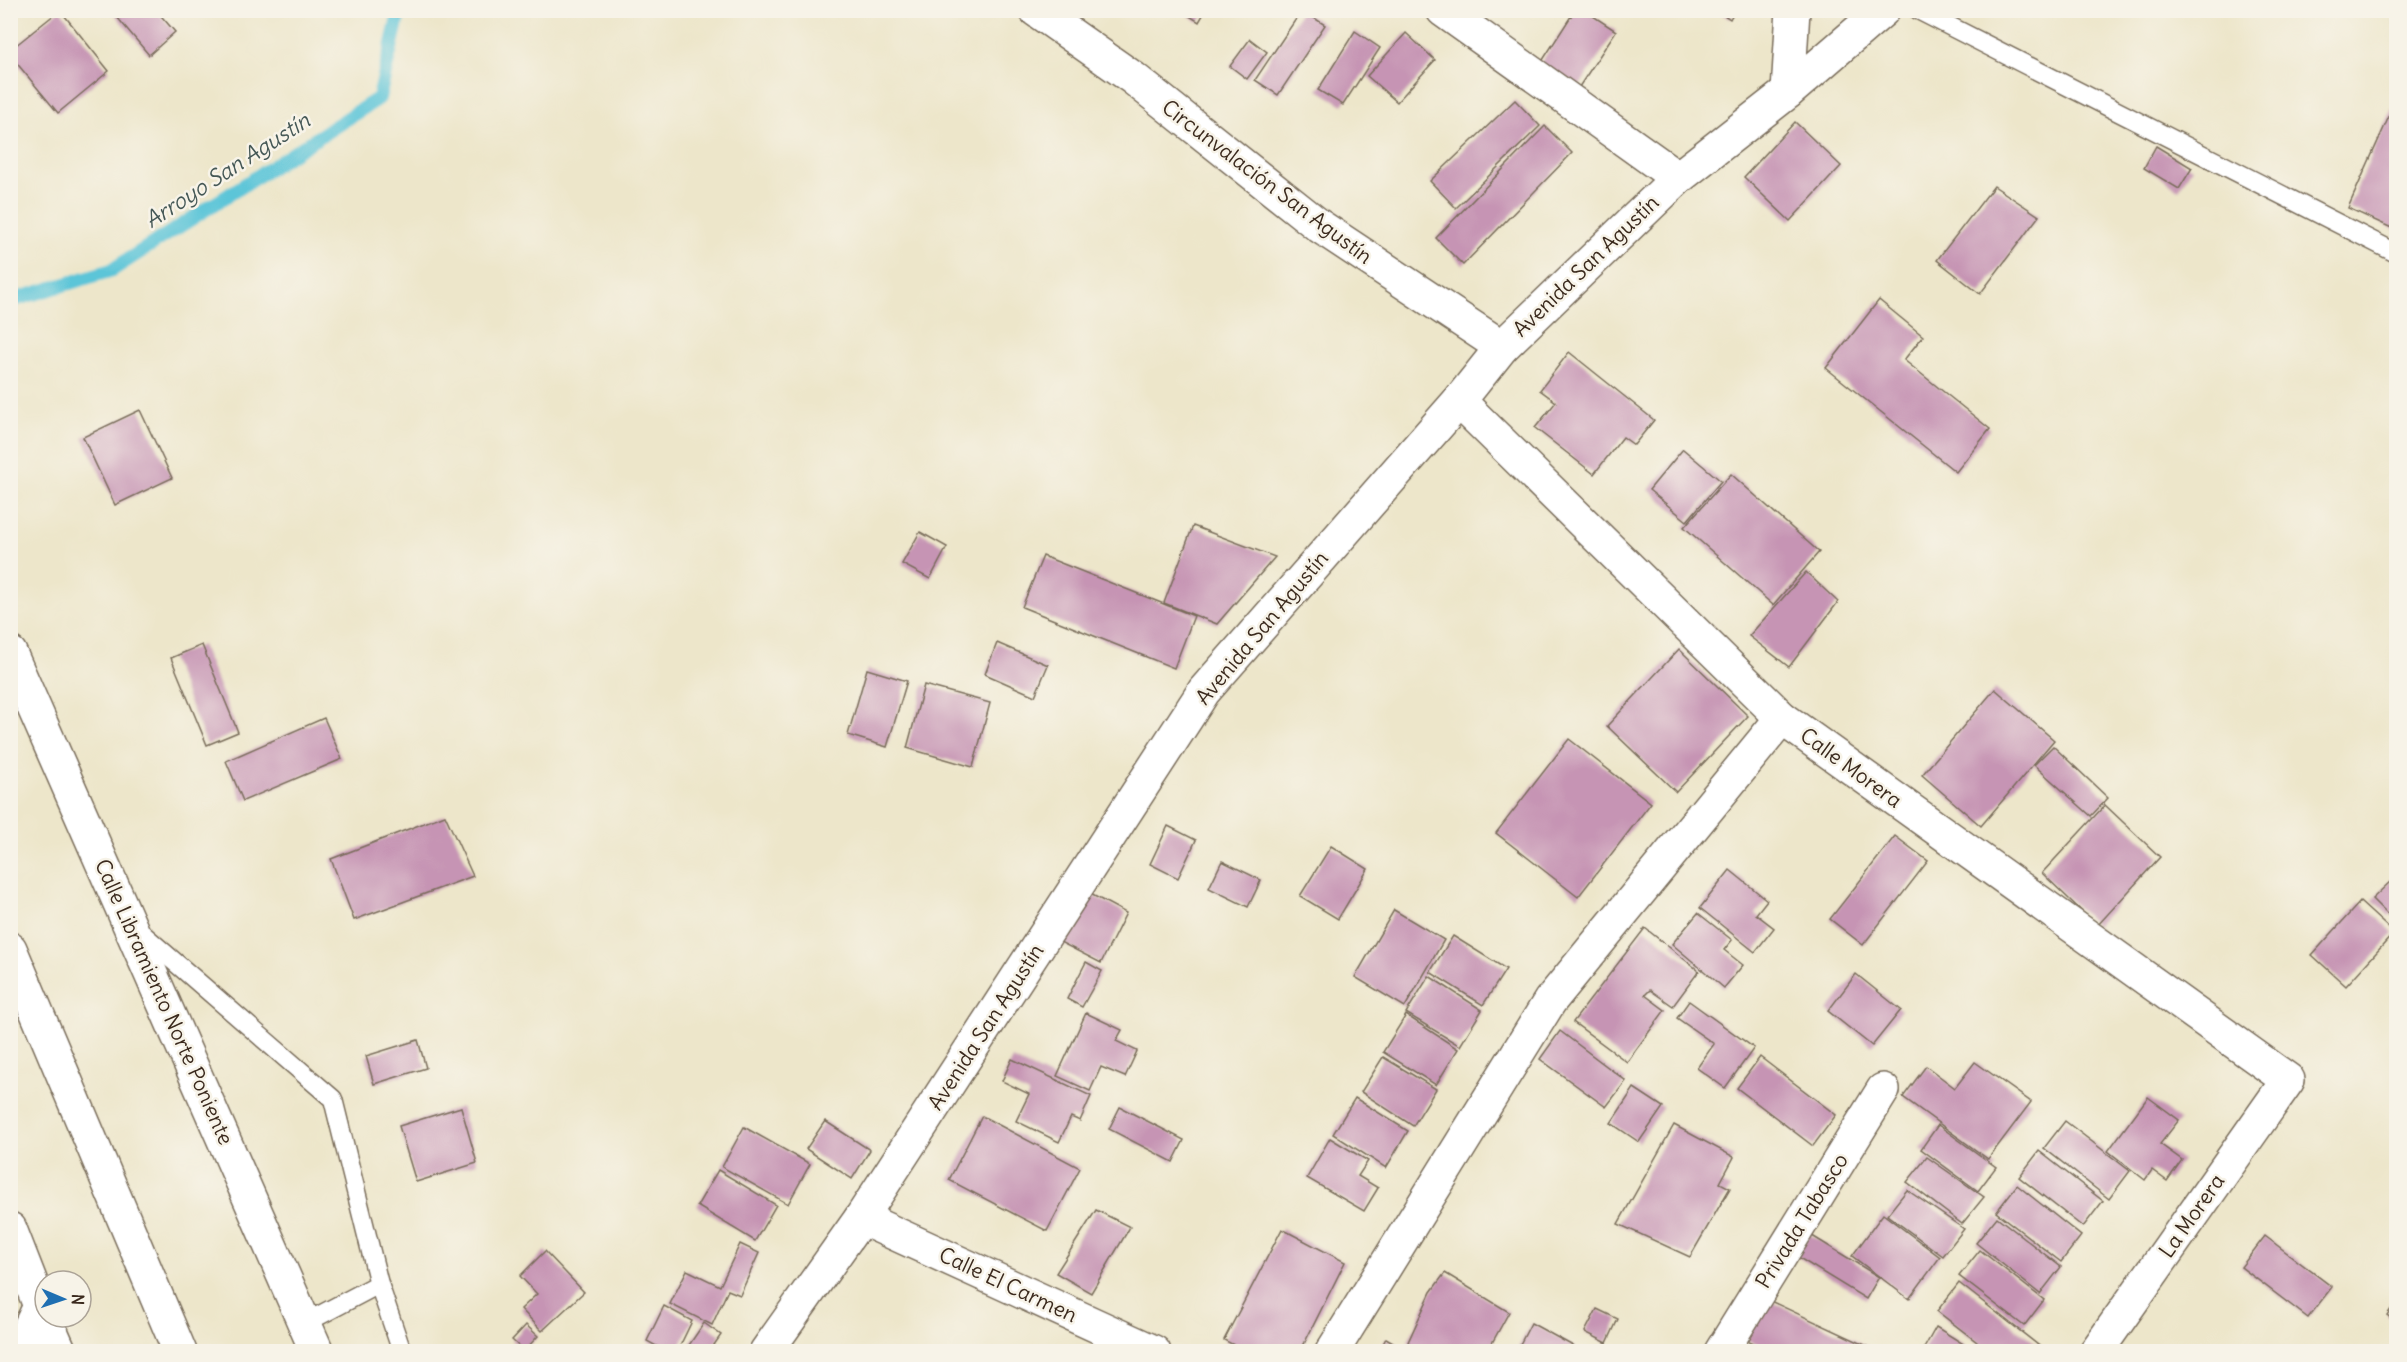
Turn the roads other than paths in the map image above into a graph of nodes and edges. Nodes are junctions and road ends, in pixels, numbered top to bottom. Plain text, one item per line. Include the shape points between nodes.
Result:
1 (1036, 10) edge
2 (1443, 10) edge
3 (1793, 10) edge
4 (1882, 10) edge
5 (1918, 10) edge
6 (1788, 92) junction
7 (1678, 178) junction
8 (2397, 253) edge
9 (1502, 347) junction
10 (1459, 401) junction
11 (10, 653) edge
12 (1782, 718) junction
13 (128, 922) junction
14 (10, 949) edge
15 (2288, 1080) joint
16 (1883, 1090) dead end
17 (861, 1218) junction
18 (10, 1228) edge
19 (379, 1284) junction
20 (33, 1288) edge
21 (33, 1321) edge
22 (50, 1329) edge
23 (311, 1337) edge
24 (18, 1352) edge
25 (60, 1352) edge
26 (180, 1352) edge
27 (402, 1352) edge
28 (766, 1352) edge
29 (1154, 1352) edge
30 (1332, 1352) edge
31 (1720, 1352) edge
32 (2096, 1352) edge

1 - 9 main road, Circunvalación San Agustín via 1133,78 1318,225
2 - 7 main road
3 - 6 main road
4 - 6 main road, Avenida San Agustín
5 - 8 lane
6 - 7 main road, Avenida San Agustín
7 - 9 main road, Avenida San Agustín
9 - 10 main road, Avenida San Agustín
10 - 12 main road, Calle Morera
10 - 17 main road, Avenida San Agustín via 1204,691
11 - 13 main road, Calle Libramiento Norte Poniente
12 - 15 main road, Calle Morera
12 - 30 main road via 1550,1002
13 - 19 lane via 333,1099
13 - 23 main road, Calle Libramiento Norte Poniente
14 - 26 main road
15 - 32 main road, La Morera
16 - 31 main road, Privada Tabasco
17 - 28 main road, Avenida San Agustín
17 - 29 main road, Calle El Carmen
18 - 20 main road
19 - 23 lane
19 - 27 lane
21 - 24 main road
22 - 25 main road

